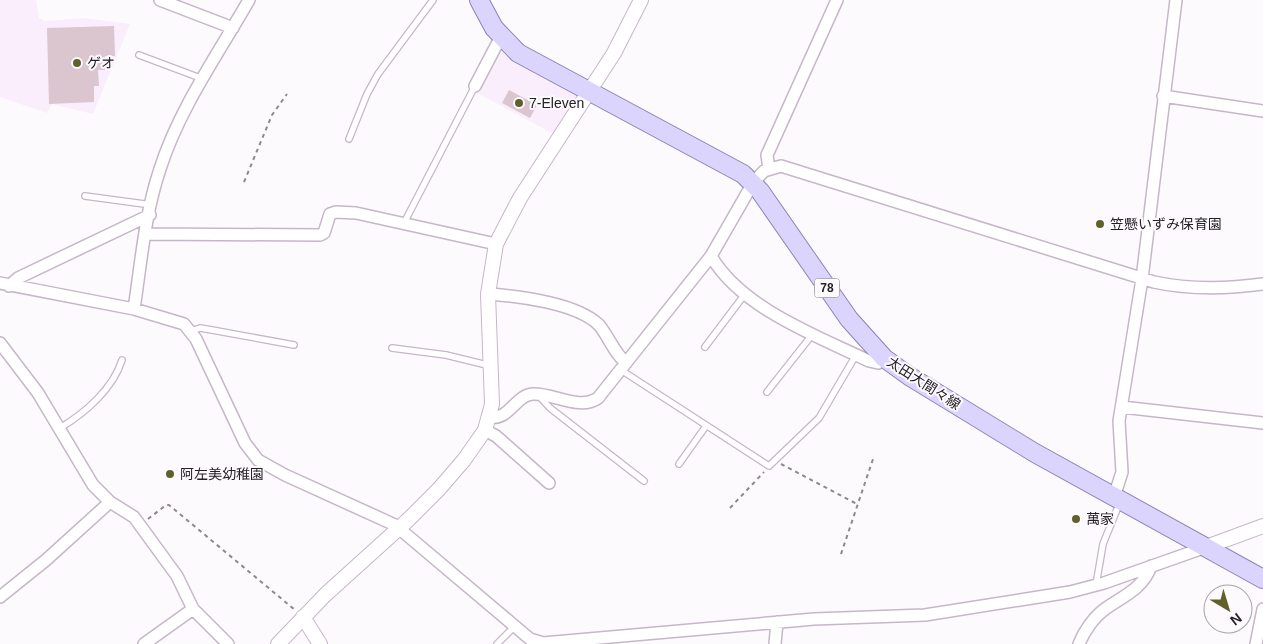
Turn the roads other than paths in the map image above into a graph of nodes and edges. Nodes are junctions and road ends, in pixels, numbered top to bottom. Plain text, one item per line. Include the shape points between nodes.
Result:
1 (160, 0) edge
2 (250, 0) edge
3 (433, 0) edge
4 (479, 0) edge
5 (641, 0) edge
6 (837, 0) edge
7 (1176, 0) edge
8 (233, 28) junction
9 (502, 39) junction
10 (139, 56) dead end
11 (203, 80) junction
12 (475, 86) joint
13 (591, 92) junction
14 (1164, 96) junction
15 (1263, 111) edge
16 (348, 139) dead end
17 (769, 169) junction
18 (753, 183) junction
19 (85, 196) dead end
20 (151, 210) junction
21 (404, 223) junction
22 (146, 234) junction
23 (496, 244) junction
24 (711, 256) junction
25 (1142, 279) junction
26 (5, 284) edge
27 (1263, 284) edge
28 (488, 294) junction
29 (745, 294) junction
30 (134, 309) junction
31 (191, 331) junction
32 (812, 335) junction
33 (0, 343) edge
34 (294, 345) dead end
35 (706, 347) dead end
36 (392, 348) dead end
37 (856, 355) junction
38 (884, 358) junction
39 (122, 360) dead end
40 (492, 366) junction
41 (624, 366) junction
42 (767, 392) dead end
43 (538, 395) junction
44 (1122, 407) junction
45 (490, 417) junction
46 (1263, 423) edge
47 (706, 426) junction
48 (60, 428) junction
49 (485, 430) junction
50 (679, 464) dead end
51 (644, 481) dead end
52 (549, 483) dead end
53 (1118, 499) junction
54 (110, 502) junction
55 (1263, 526) edge
56 (400, 528) junction
57 (1206, 548) junction
58 (1151, 566) junction
59 (1263, 579) edge
60 (1096, 586) junction
61 (0, 597) edge
62 (193, 609) junction
63 (1263, 609) edge
64 (301, 615) junction
65 (777, 622) junction
66 (515, 626) junction
67 (144, 644) edge
68 (228, 644) edge
69 (278, 644) edge
70 (320, 644) edge
71 (497, 644) edge
72 (776, 644) edge
73 (1079, 644) edge
74 (1256, 644) edge

1 - 8 street
2 - 8 street
3 - 16 lane via 378,74 366,94
4 - 9 main road, 太田大間々線 / 78
5 - 13 street
6 - 17 street via 767,155
7 - 14 street
8 - 11 street
9 - 12 street
9 - 13 main road, 太田大間々線 / 78 via 518,53
10 - 11 lane
11 - 20 street via 165,154
12 - 21 lane
13 - 18 main road, 太田大間々線 / 78 via 732,166
13 - 23 street via 520,198
14 - 15 street
14 - 25 street
17 - 18 street
17 - 25 street via 781,166
18 - 24 street
18 - 38 main road, 太田大間々線 / 78 via 849,319
19 - 20 lane
20 - 22 street
20 - 26 street
21 - 22 street via 336,212 330,214 324,233 320,235
21 - 23 street
22 - 30 street
23 - 28 street
24 - 29 street via 717,267
24 - 41 street
25 - 27 street via 1193,288
25 - 44 street
26 - 30 street
28 - 40 street
28 - 41 street via 565,307 581,314 598,326
29 - 32 street
29 - 35 lane
30 - 31 street via 179,322
31 - 34 lane via 200,328
31 - 56 street via 245,443 258,460
32 - 37 street
32 - 42 lane
33 - 48 street
36 - 40 lane via 446,355
37 - 38 street via 875,363
37 - 47 lane via 819,418 769,466
38 - 53 main road, 太田大間々線 / 78 via 917,381
39 - 48 lane via 106,389
40 - 45 street
41 - 43 street via 594,401
41 - 47 lane
43 - 45 street via 527,396 502,416
43 - 51 lane via 550,408
44 - 46 street
44 - 53 street via 1119,421 1122,472
45 - 49 street
47 - 50 lane
48 - 54 street via 93,485
49 - 52 street
49 - 56 street via 439,489
53 - 57 main road, 太田大間々線 / 78
53 - 60 lane via 1104,544
54 - 61 street
54 - 62 street via 134,517 177,576
55 - 57 street
56 - 64 street
56 - 66 street
57 - 58 street
57 - 59 main road, 太田大間々線 / 78
58 - 60 street
58 - 73 street via 1134,591 1100,613
60 - 65 street via 918,616
62 - 67 street
62 - 68 street
63 - 74 street
64 - 69 street
64 - 70 street
65 - 66 street via 543,643 530,639
65 - 72 street
66 - 71 lane

